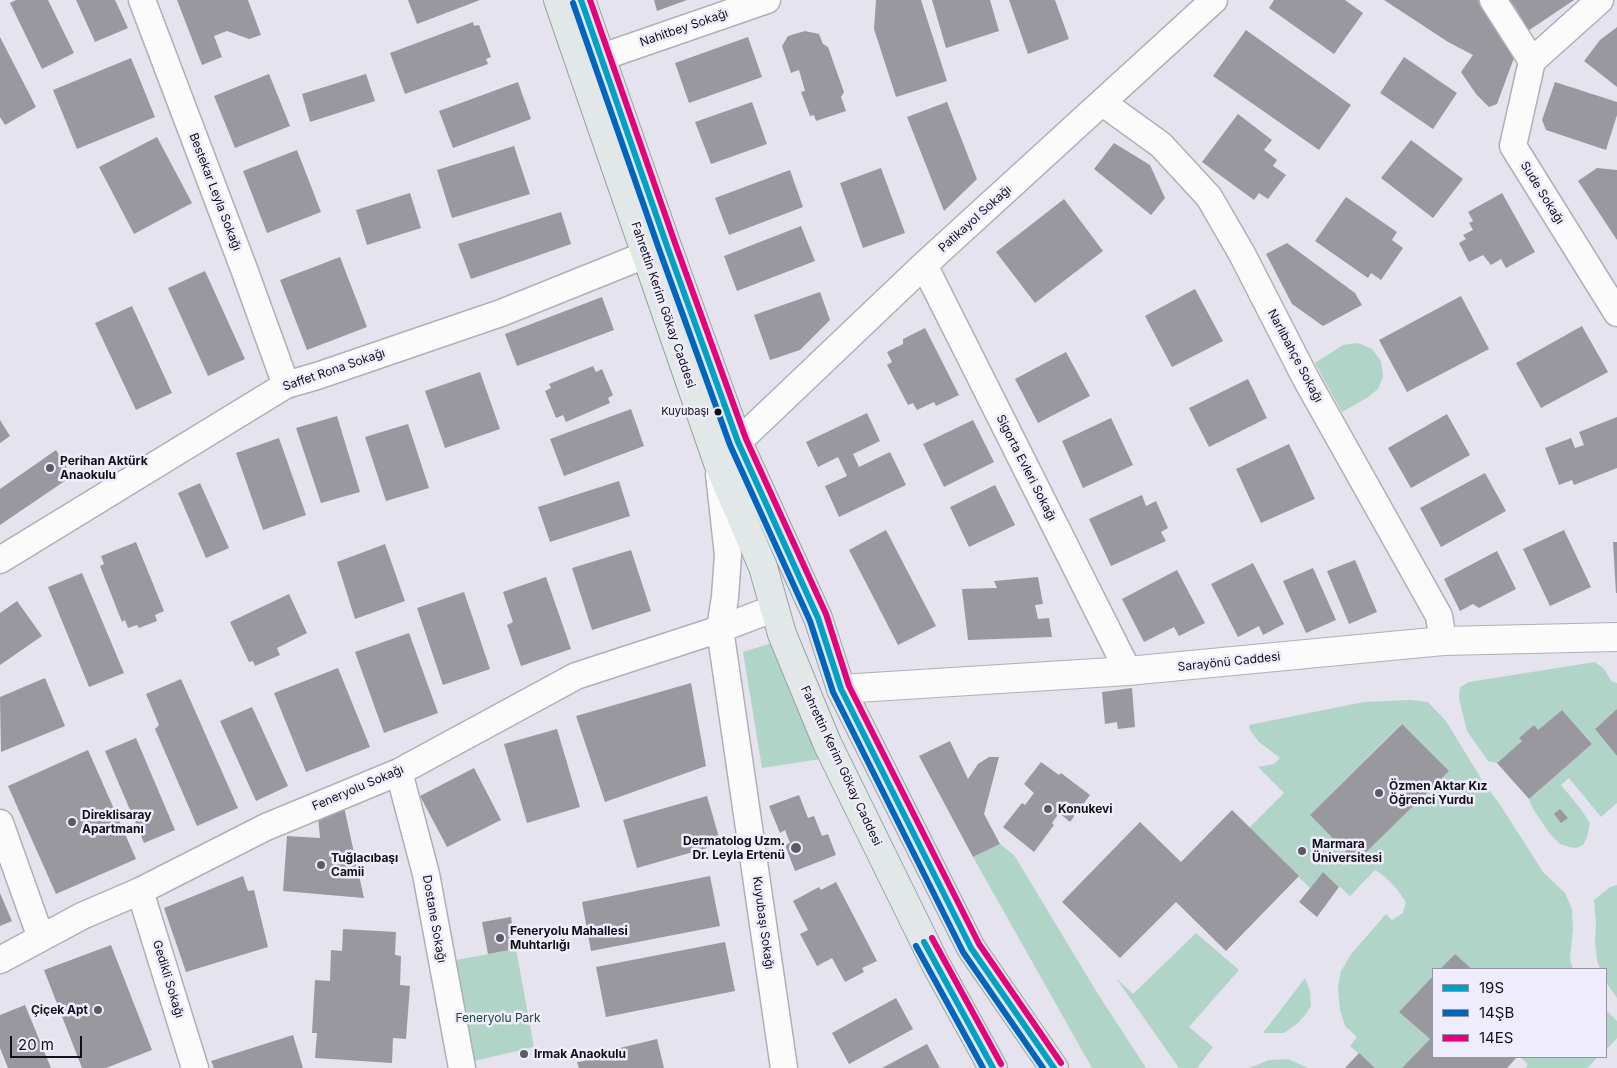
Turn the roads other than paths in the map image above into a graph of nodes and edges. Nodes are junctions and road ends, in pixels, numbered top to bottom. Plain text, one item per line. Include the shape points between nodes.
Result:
1 (142, 0) edge
2 (558, 0) edge
3 (581, 0) edge
4 (766, 0) edge
5 (1214, 0) edge
6 (1493, 0) edge
7 (1600, 0) edge
8 (602, 57) junction
9 (1532, 61) junction
10 (1103, 102) junction
11 (656, 250) junction
12 (924, 265) junction
13 (1617, 313) edge
14 (286, 385) junction
15 (738, 442) junction
16 (718, 463) junction
17 (0, 560) edge
18 (794, 564) junction
19 (775, 608) junction
20 (720, 629) junction
21 (1617, 637) edge
22 (1443, 641) junction
23 (1128, 672) junction
24 (841, 689) junction
25 (399, 772) junction
26 (0, 823) edge
27 (140, 891) junction
28 (41, 938) junction
29 (0, 960) edge
30 (195, 1068) edge
31 (462, 1068) edge
32 (784, 1068) edge
33 (993, 1068) edge
34 (1054, 1068) edge

1 - 14 street, Bestekar Leyla Sokağı
2 - 11 main road, Fahrettin Kerim Gökay Caddesi
3 - 8 main road, Fahrettin Kerim Gökay Caddesi
4 - 8 street, Nahitbey Sokağı
5 - 10 street, Patikayol Sokağı
6 - 9 street
7 - 9 street
8 - 11 main road, Fahrettin Kerim Gökay Caddesi
9 - 13 street, Sude Sokağı via 1512,146
10 - 12 street, Patikayol Sokağı
10 - 22 street, Narlıbahçe Sokağı via 1161,145 1209,198 1439,616
11 - 14 street, Saffet Rona Sokağı via 501,313
11 - 15 main road, Fahrettin Kerim Gökay Caddesi
11 - 16 main road, Fahrettin Kerim Gökay Caddesi
12 - 15 street, Patikayol Sokağı
12 - 23 street, Sigorta Evleri Sokağı
14 - 17 street, Saffet Rona Sokağı
15 - 18 main road, Fahrettin Kerim Gökay Caddesi
16 - 19 main road, Fahrettin Kerim Gökay Caddesi via 764,567
16 - 20 street, Kuyubaşı Sokağı via 728,555 726,597
18 - 19 main road
18 - 24 main road, Fahrettin Kerim Gökay Caddesi via 818,618
19 - 20 street, Feneryolu Sokağı
19 - 33 main road, Fahrettin Kerim Gökay Caddesi via 782,634 828,743 934,963
20 - 25 street, Feneryolu Sokağı via 576,676
20 - 32 street, Kuyubaşı Sokağı
21 - 22 street, Sarayönü Caddesi
22 - 23 street, Sarayönü Caddesi
23 - 24 street, Sarayönü Caddesi
24 - 34 main road, Fahrettin Kerim Gökay Caddesi via 971,948
25 - 27 street, Feneryolu Sokağı via 266,827
25 - 31 street, Dostane Sokağı via 426,874
26 - 28 street
27 - 28 street, Feneryolu Sokağı
27 - 30 street, Gedikli Sokağı
28 - 29 street, Feneryolu Sokağı

